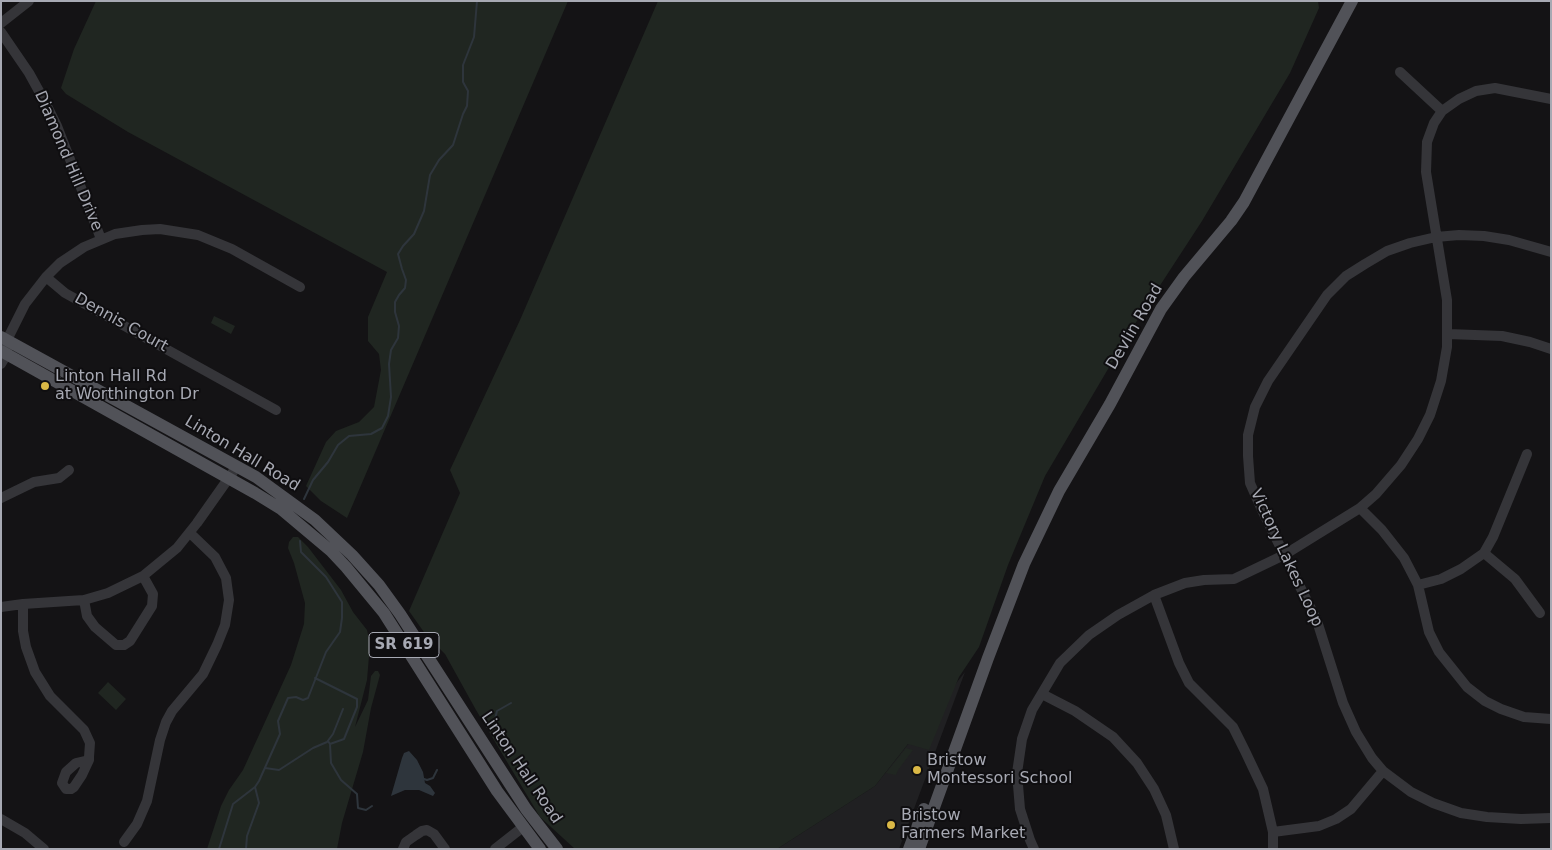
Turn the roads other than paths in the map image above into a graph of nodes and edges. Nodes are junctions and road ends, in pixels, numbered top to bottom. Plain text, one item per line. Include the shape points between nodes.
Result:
1 (29, 1) edge
2 (1352, 1) edge
3 (1, 23) edge
4 (1, 32) edge
5 (1400, 72) dead end
6 (1551, 99) edge
7 (1442, 111) junction
8 (1436, 237) junction
9 (101, 239) junction
10 (1551, 252) edge
11 (46, 277) junction
12 (300, 287) dead end
13 (1448, 334) junction
14 (3, 348) edge
15 (1551, 349) edge
16 (276, 410) dead end
17 (1527, 454) dead end
18 (69, 470) dead end
19 (232, 472) junction
20 (1, 498) edge
21 (1360, 508) junction
22 (190, 533) junction
23 (1484, 553) junction
24 (1284, 555) junction
25 (143, 576) junction
26 (1418, 585) junction
27 (1154, 595) junction
28 (84, 600) junction
29 (22, 604) junction
30 (1, 607) edge
31 (1540, 613) dead end
32 (988, 658) junction
33 (1042, 694) junction
34 (1551, 719) edge
35 (89, 760) dead end
36 (1383, 771) junction
37 (1551, 818) edge
38 (1, 819) edge
39 (523, 827) junction
40 (1273, 832) junction
41 (124, 842) dead end
42 (44, 849) edge
43 (403, 849) edge
44 (445, 849) edge
45 (495, 849) edge
46 (540, 849) edge
47 (556, 849) edge
48 (910, 849) edge
49 (919, 849) edge
50 (1034, 849) edge
51 (1174, 849) edge
52 (1273, 849) edge

1 - 3 street
2 - 32 main road, Devlin Road via 1244,202 1161,309 1071,468 1040,527
4 - 9 street, Diamond Hill Drive via 45,102
5 - 7 street
6 - 7 street via 1495,88 1458,99
7 - 8 street via 1427,142 1426,158
8 - 10 street, Victory Lakes Loop via 1484,236
8 - 13 street via 1448,300
8 - 24 street, Victory Lakes Loop via 1387,252 1346,276 1310,319 1268,381 1255,407 1248,435 1250,483
9 - 11 street via 70,255
9 - 12 street via 142,230 191,233 232,249
11 - 14 street via 25,304
11 - 16 street, Dennis Court via 65,292
13 - 15 street via 1502,336
13 - 21 street via 1441,382 1418,440 1401,465
14 - 19 main road, Linton Hall Road / SR 619
17 - 23 street
18 - 20 street via 59,478 34,482
19 - 22 street
19 - 39 main road, Linton Hall Road / SR 619 via 310,533 346,567 384,613
19 - 47 main road, Linton Hall Road / SR 619 via 256,477 315,520 379,585 526,809
21 - 24 street
21 - 26 street via 1404,558
22 - 25 street via 167,558
22 - 41 street via 215,557 226,578 229,600 224,625 202,674 166,722 147,801 135,828
23 - 26 street via 1461,570
23 - 31 street via 1515,578
24 - 27 street via 1234,578 1186,583
24 - 36 street, Victory Lakes Loop via 1317,621 1343,703 1356,732
25 - 28 street via 108,593
25 - 28 street via 153,594 152,606 130,641 124,645 116,645 95,627
26 - 34 street via 1429,632 1439,652 1467,687 1485,701 1524,717
27 - 33 street via 1089,635 1060,664
27 - 40 street via 1189,683 1233,727 1263,789
28 - 29 street
29 - 30 street
29 - 35 street via 26,647 35,672 50,696 88,736
32 - 48 main road, Devlin Road via 966,700
32 - 49 main road, Devlin Road
33 - 50 street via 1032,710 1022,739 1018,773 1020,809
33 - 51 street via 1075,711 1113,737 1137,763 1154,788 1166,816
36 - 37 street, Victory Lakes Loop via 1411,792 1461,813 1521,819
36 - 40 street via 1351,809 1336,819 1319,826
38 - 42 street
39 - 45 street
39 - 46 main road, Linton Hall Road / SR 619
40 - 52 street
43 - 44 street via 406,842 427,830

